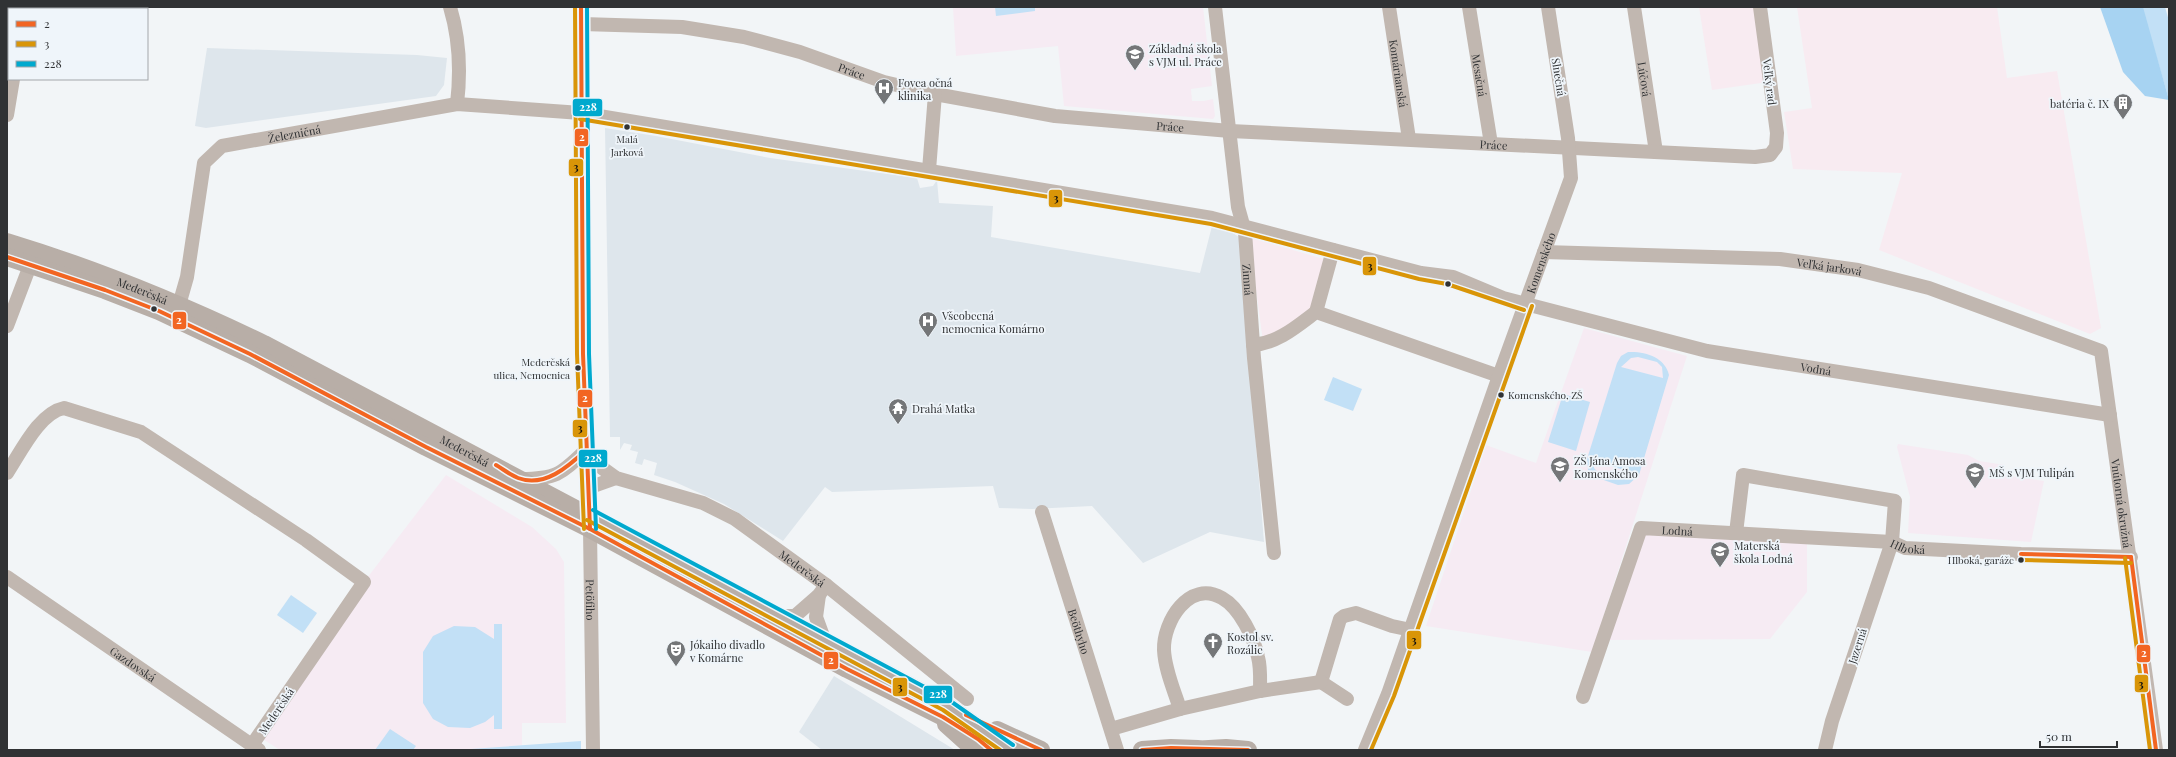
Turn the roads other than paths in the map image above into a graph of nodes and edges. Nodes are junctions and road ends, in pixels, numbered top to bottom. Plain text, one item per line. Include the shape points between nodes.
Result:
1 (450, 7) edge
2 (582, 7) edge
3 (1215, 7) edge
4 (1389, 7) edge
5 (1470, 7) edge
6 (1548, 7) edge
7 (1634, 7) edge
8 (1760, 7) edge
9 (582, 24) junction
10 (13, 80) edge
11 (935, 94) junction
12 (457, 104) junction
13 (7, 113) edge
14 (581, 113) junction
15 (1230, 131) junction
16 (1409, 139) junction
17 (1491, 144) junction
18 (1569, 148) junction
19 (1656, 152) junction
20 (1770, 155) joint
21 (930, 170) junction
22 (1243, 226) junction
23 (7, 242) edge
24 (1333, 250) junction
25 (1544, 252) junction
26 (7, 257) edge
27 (33, 258) junction
28 (1526, 304) junction
29 (179, 305) junction
30 (159, 311) junction
31 (1316, 312) junction
32 (7, 326) edge
33 (1254, 345) junction
34 (2101, 351) joint
35 (1499, 376) junction
36 (2110, 415) junction
37 (586, 450) junction
38 (7, 473) edge
39 (616, 478) junction
40 (521, 479) junction
41 (588, 488) junction
42 (1042, 512) dead end
43 (590, 522) junction
44 (1736, 534) junction
45 (1892, 542) junction
46 (1274, 553) dead end
47 (2131, 557) junction
48 (7, 577) edge
49 (822, 590) junction
50 (782, 616) junction
51 (1411, 630) junction
52 (824, 639) junction
53 (1321, 682) junction
54 (1260, 691) junction
55 (1583, 697) dead end
56 (967, 699) dead end
57 (1347, 699) dead end
58 (946, 705) junction
59 (920, 707) junction
60 (1180, 709) junction
61 (1111, 729) junction
62 (256, 748) edge
63 (593, 750) edge
64 (975, 750) edge
65 (991, 750) edge
66 (1010, 750) edge
67 (1041, 750) edge
68 (1117, 750) edge
69 (1142, 750) edge
70 (1195, 750) edge
71 (1248, 750) edge
72 (1365, 750) edge
73 (1825, 750) edge
74 (2156, 750) edge

1 - 12 street via 460,55
2 - 9 street, Petöfiho
3 - 15 street, Zimná
4 - 16 street, Komárňanská
5 - 17 street, Mesačná
6 - 18 street, Slnečná
7 - 19 street, Lúčová
8 - 20 street, Veľký rad via 1777,133 1776,147
9 - 11 street, Práce via 682,27 744,37 800,52 884,82
9 - 14 street, Petöfiho
10 - 13 street
11 - 15 street, Práce via 1055,116
11 - 21 street
12 - 14 street
12 - 29 street, Železničná via 222,146 204,163 187,277
14 - 21 street
14 - 37 street, Petöfiho
15 - 16 street, Práce
15 - 22 street, Zimná via 1238,208
16 - 17 street, Práce
17 - 18 street, Práce
18 - 19 street, Práce
18 - 25 street, Komenského via 1571,178
19 - 20 street, Práce via 1754,157
21 - 22 street via 1204,216
22 - 24 street
22 - 33 street, Zimná
23 - 27 main road, Mederčská
24 - 28 street via 1421,273 1453,277 1503,298
24 - 31 street
25 - 28 street, Komenského
25 - 34 street, Veľká jarková via 1780,259 1858,270 1930,288
26 - 27 main road, Mederčská
27 - 29 main road, Mederčská via 135,287
27 - 30 main road, Mederčská
27 - 32 street
28 - 35 street, Komenského
28 - 36 street, Vodná via 1707,351
29 - 30 street
29 - 40 main road, Mederčská via 271,348
30 - 43 main road, Mederčská via 250,354 426,447
31 - 33 street via 1283,337
31 - 35 street
33 - 46 street, Zimná
34 - 36 street, Vnútorná okružná
35 - 51 street, Komenského
36 - 47 street, Vnútorná okružná
37 - 39 street, Mederčská via 598,465
37 - 40 street via 562,472 542,479
37 - 41 street, Petöfiho
38 - 62 street, Mederčská via 44,419 54,410 64,408 141,432 306,540 364,582
39 - 41 street
39 - 49 street, Mederčská via 702,503 735,520
40 - 43 main road, Mederčská
41 - 43 street, Petöfiho
42 - 61 street, Beöthyho
43 - 50 main road, Mederčská
43 - 59 main road, Mederčská
43 - 63 street, Petöfiho
44 - 45 street, Lodná
44 - 45 street, Hlboká via 1743,475 1894,501
44 - 55 street, Lodná via 1641,528
45 - 47 street, Hlboká via 1905,548
45 - 73 street, Jazerná via 1832,721
47 - 74 street, Vnútorná okružná
48 - 62 street, Gazdovská
49 - 50 street via 795,616
49 - 52 street via 816,617
49 - 56 street, Mederčská
50 - 52 main road, Mederčská
51 - 53 street via 1356,613 1344,616 1340,619
51 - 72 street, Komenského
52 - 58 main road, Mederčská
53 - 54 street
53 - 57 street
54 - 60 street
54 - 60 street via 1259,659 1242,621 1223,598 1215,594 1202,594 1184,602 1176,610 1167,628 1165,659
58 - 66 main road, Mederčská
58 - 67 main road
59 - 64 main road via 950,727
59 - 65 main road, Mederčská via 943,717
60 - 61 street
61 - 68 street, Beöthyho
69 - 70 main road
70 - 71 main road

